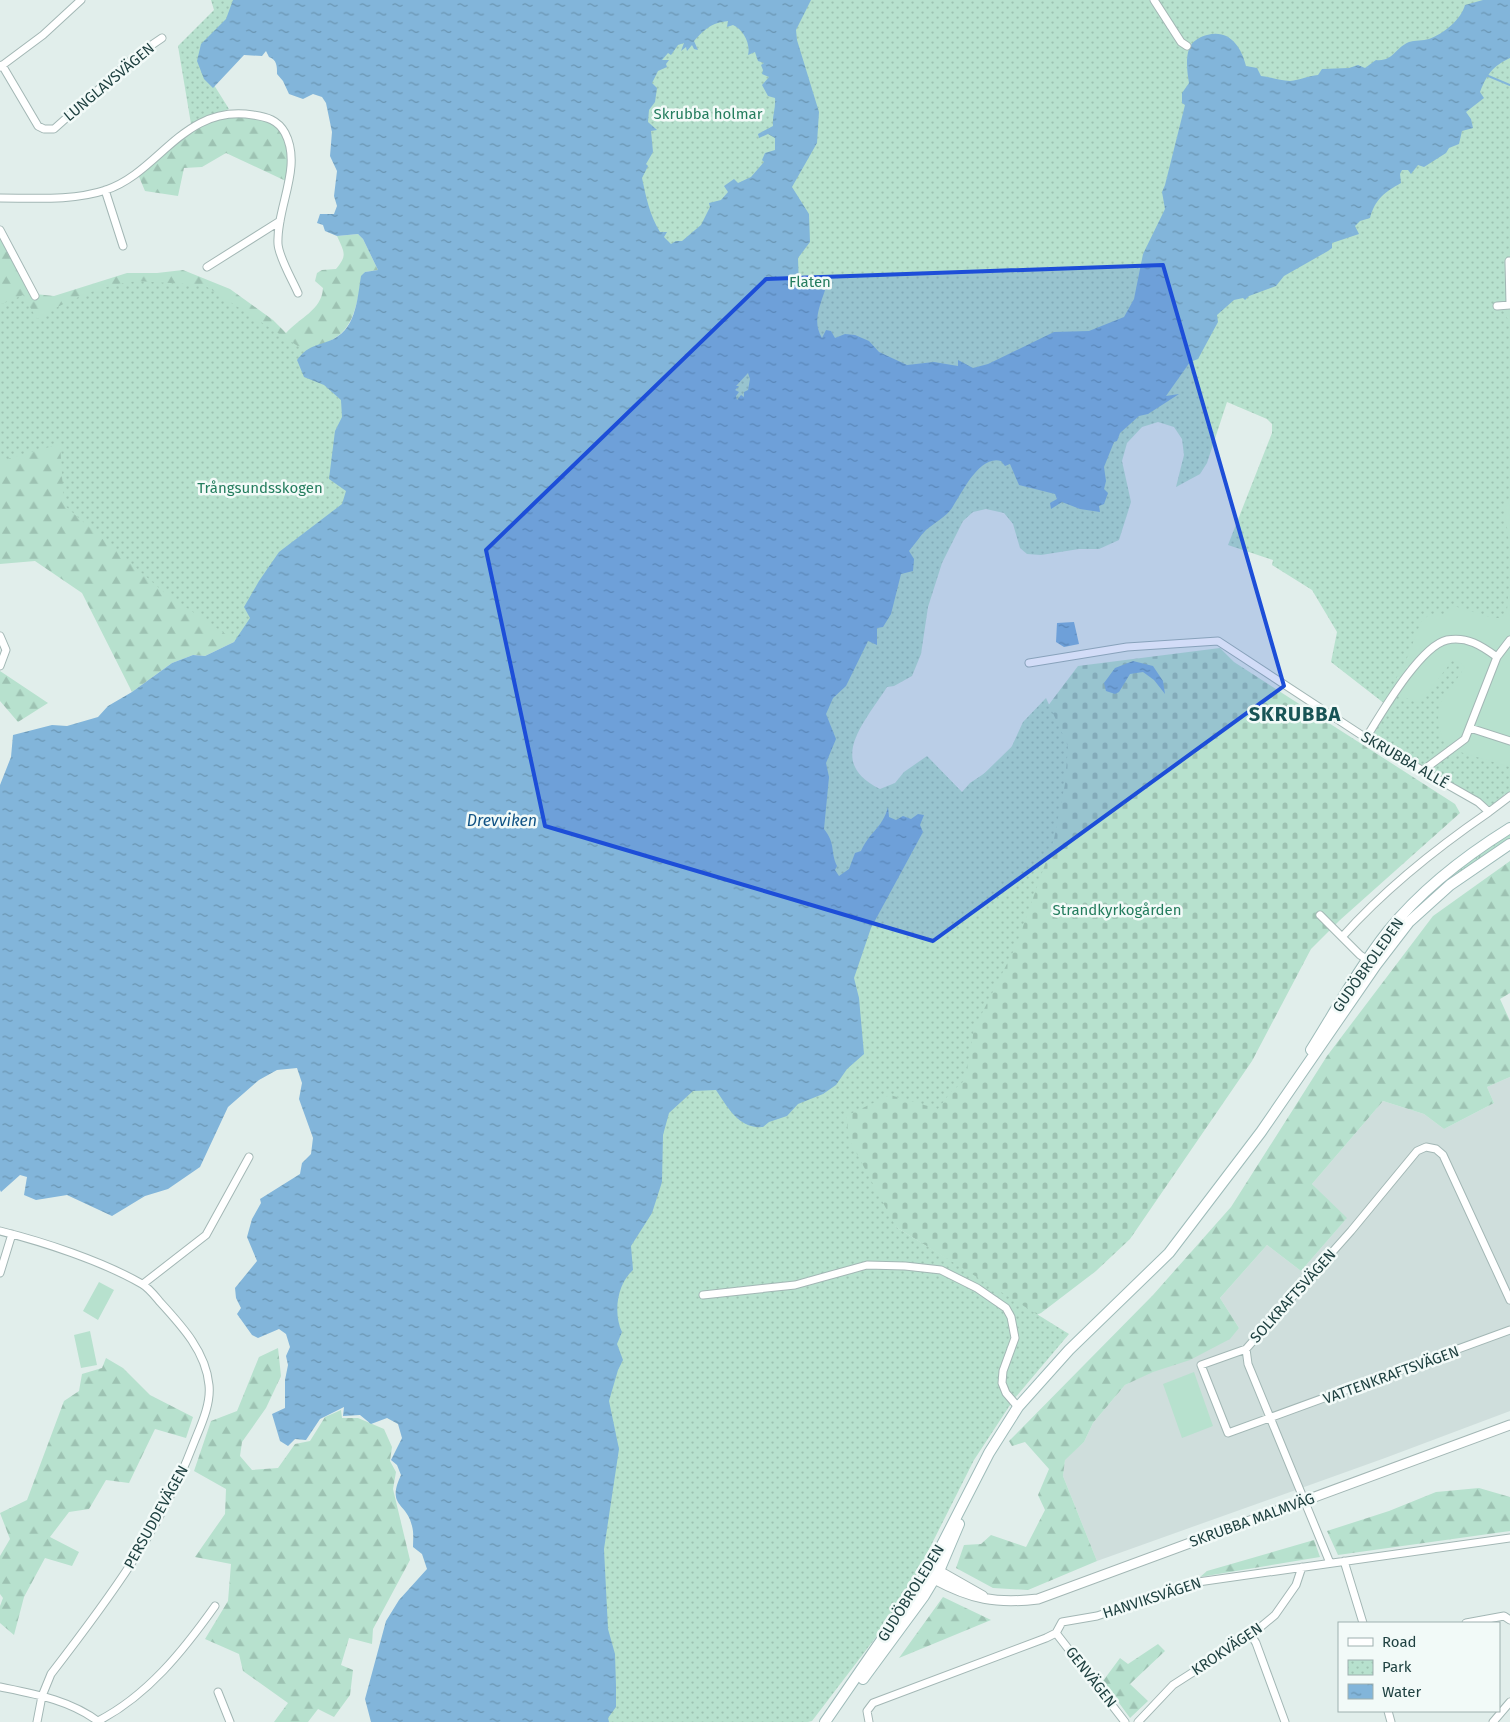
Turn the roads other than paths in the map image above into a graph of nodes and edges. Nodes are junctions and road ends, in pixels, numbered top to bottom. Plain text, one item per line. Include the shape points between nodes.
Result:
1 (80, 0) edge
2 (1154, 0) edge
3 (162, 38) dead end
4 (1187, 46) dead end
5 (1, 66) edge
6 (105, 190) junction
7 (0, 198) edge
8 (280, 221) junction
9 (0, 230) edge
10 (123, 246) dead end
11 (1509, 261) edge
12 (207, 267) dead end
13 (298, 293) dead end
14 (35, 296) dead end
15 (1510, 305) edge
16 (1497, 306) dead end
17 (0, 636) edge
18 (1510, 640) edge
19 (1497, 657) junction
20 (1029, 663) dead end
21 (0, 666) edge
22 (1470, 728) junction
23 (1366, 738) junction
24 (1510, 741) edge
25 (1422, 771) junction
26 (1510, 796) edge
27 (1489, 812) junction
28 (1510, 828) edge
29 (1508, 846) edge
30 (1320, 915) dead end
31 (1342, 937) junction
32 (1372, 963) junction
33 (249, 1158) dead end
34 (0, 1230) edge
35 (12, 1234) junction
36 (0, 1273) edge
37 (143, 1284) junction
38 (703, 1295) dead end
39 (1510, 1300) edge
40 (1510, 1330) edge
41 (1246, 1349) junction
42 (1018, 1407) junction
43 (1271, 1419) junction
44 (1510, 1424) edge
45 (1304, 1501) junction
46 (1510, 1538) edge
47 (1344, 1561) junction
48 (1330, 1563) junction
49 (1302, 1567) junction
50 (933, 1572) junction
51 (215, 1606) dead end
52 (1510, 1620) edge
53 (1363, 1622) edge
54 (1471, 1622) edge
55 (1056, 1633) junction
56 (1251, 1635) junction
57 (0, 1687) edge
58 (218, 1692) dead end
59 (42, 1696) junction
60 (1510, 1702) edge
61 (98, 1721) edge
62 (37, 1722) edge
63 (230, 1722) edge
64 (825, 1722) edge
65 (832, 1722) edge
66 (869, 1722) edge
67 (1125, 1722) edge
68 (1138, 1722) edge
69 (1285, 1722) edge
70 (1493, 1722) edge

1 - 5 street via 44,35
2 - 4 street via 1181,42
3 - 5 street, LUNGLAVSVÄGEN via 136,55 54,129 38,126
6 - 7 street via 52,198
6 - 8 street via 132,176 186,130 224,116 267,117 278,123 285,134 292,159
6 - 10 street
8 - 12 street
8 - 13 street via 279,251
9 - 14 street
11 - 15 street
15 - 16 street
17 - 21 street via 6,650
18 - 19 street
19 - 22 street
19 - 23 street via 1477,643 1461,639 1446,640 1435,646 1408,675
20 - 23 street, SKRUBBA ALLÉ via 1127,647 1218,641
22 - 24 street
22 - 25 street via 1465,739
23 - 25 street, SKRUBBA ALLÉ
25 - 27 street, SKRUBBA ALLÉ via 1478,802
26 - 27 street
27 - 31 street via 1436,848
28 - 32 main road, GUDÖBROLEDEN via 1454,866 1418,899 1388,931
29 - 32 main road, GUDÖBROLEDEN via 1450,885 1424,907
30 - 31 street
31 - 32 street
32 - 42 main road, GUDÖBROLEDEN via 1261,1132 1169,1252 1069,1350
33 - 37 street via 206,1235
34 - 35 street, PERSUDDEVÄGEN
35 - 36 street
35 - 37 street, PERSUDDEVÄGEN
37 - 59 street, PERSUDDEVÄGEN via 192,1340 204,1362 209,1398 180,1480 137,1557 51,1674
38 - 42 street via 795,1285 867,1265 940,1270 1006,1308 1016,1338 1003,1371 1002,1383
39 - 41 street, SOLKRAFTSVÄGEN via 1443,1155 1426,1147 1417,1151
40 - 43 street, VATTENKRAFTSVÄGEN
41 - 43 street, SOLKRAFTSVÄGEN via 1248,1364
41 - 43 street, VATTENKRAFTSVÄGEN via 1201,1365 1228,1433
42 - 50 main road, GUDÖBROLEDEN
43 - 45 street, SOLKRAFTSVÄGEN
44 - 45 street, SKRUBBA MALMVÄG
45 - 48 street, SOLKRAFTSVÄGEN
45 - 50 street, SKRUBBA MALMVÄG via 1038,1599 1012,1602 971,1596
46 - 47 street, HANVIKSVÄGEN
47 - 48 street, HANVIKSVÄGEN
47 - 53 street
48 - 49 street, HANVIKSVÄGEN
49 - 55 street, HANVIKSVÄGEN via 1198,1582 1097,1616 1067,1620 1058,1626
49 - 56 street, KROKVÄGEN via 1296,1585 1276,1615
50 - 64 main road, GUDÖBROLEDEN
50 - 65 main road, GUDÖBROLEDEN via 924,1596
51 - 61 street via 194,1636 148,1687
52 - 54 street via 1504,1616
55 - 66 street, HANVIKSVÄGEN via 873,1703 868,1711
55 - 67 street, GENVÄGEN
56 - 68 street, KROKVÄGEN via 1173,1685
56 - 69 street
57 - 59 street
58 - 63 street
59 - 61 street via 83,1710
59 - 62 street, PERSUDDEVÄGEN
60 - 70 street

